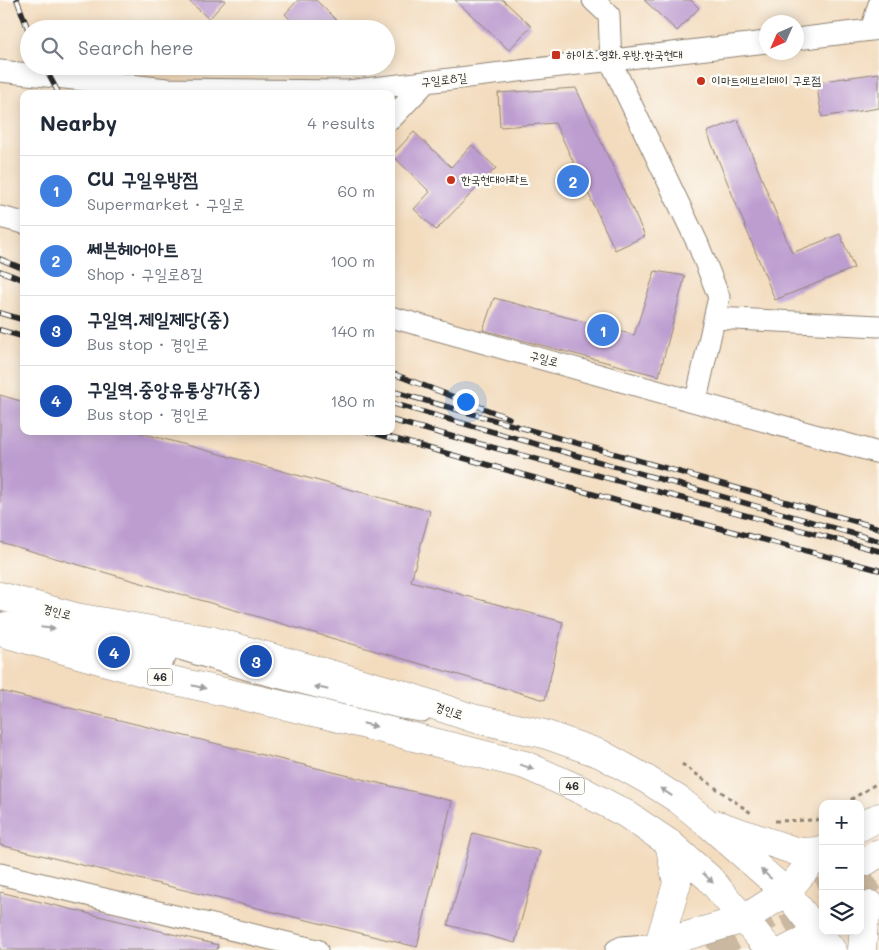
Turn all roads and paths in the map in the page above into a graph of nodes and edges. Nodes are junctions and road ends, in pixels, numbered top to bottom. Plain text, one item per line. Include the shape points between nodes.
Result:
1 (593, 0) edge
2 (879, 4) edge
3 (875, 30) edge
4 (804, 38) edge
5 (759, 43) edge
6 (611, 62) junction
7 (0, 71) edge
8 (20, 73) edge
9 (37, 75) edge
10 (426, 82) junction
11 (258, 90) edge
12 (357, 90) edge
13 (395, 115) edge
14 (0, 217) edge
15 (20, 222) edge
16 (395, 318) edge
17 (715, 318) junction
18 (879, 326) edge
19 (696, 400) junction
20 (879, 453) edge
21 (0, 596) edge
22 (0, 623) edge
23 (0, 632) edge
24 (322, 714) junction
25 (682, 764) dead end
26 (879, 782) edge
27 (850, 800) edge
28 (754, 815) dead end
29 (879, 817) edge
30 (819, 818) edge
31 (705, 821) junction
32 (772, 821) dead end
33 (864, 825) edge
34 (668, 843) junction
35 (819, 850) edge
36 (819, 852) edge
37 (0, 874) edge
38 (872, 885) edge
39 (786, 892) junction
40 (744, 919) junction
41 (825, 938) edge
42 (664, 948) edge
43 (317, 950) edge
44 (616, 950) edge
45 (770, 950) edge
46 (786, 950) edge
47 (862, 950) edge

1 - 6 street via 609,15
2 - 3 street
3 - 4 street
5 - 6 street, 구일로8길
6 - 10 street, 구일로8길
6 - 17 street via 698,244 719,298
7 - 8 street, 구일로8길
9 - 11 street, 구일로8길 via 167,89
10 - 12 street, 구일로8길
10 - 13 street
14 - 15 street
16 - 19 street, 구일로
17 - 18 street
17 - 19 street
19 - 20 street, 구일로
31 -> 21 main road, 경인로 via 654,784 601,754 544,734 472,718 401,694 210,640 76,617
22 -> 24 street via 60,630 252,678
23 -> 24 main road, 46 via 171,680
24 -> 34 main road, 46 via 525,765 626,814
25 - 28 path
26 - 27 path
29 - 33 main road
30 - 32 path
31 - 35 main road via 798,852
39 -> 31 main road, 경인로
34 -> 40 main road, 46 via 709,878
34 - 42 main road via 677,883
36 - 39 main road
37 - 43 street
38 - 47 main road
39 - 40 main road
39 - 41 main road, 경인로
40 - 42 main road
40 - 45 main road, 46
41 - 46 main road
42 - 44 street via 622,947

